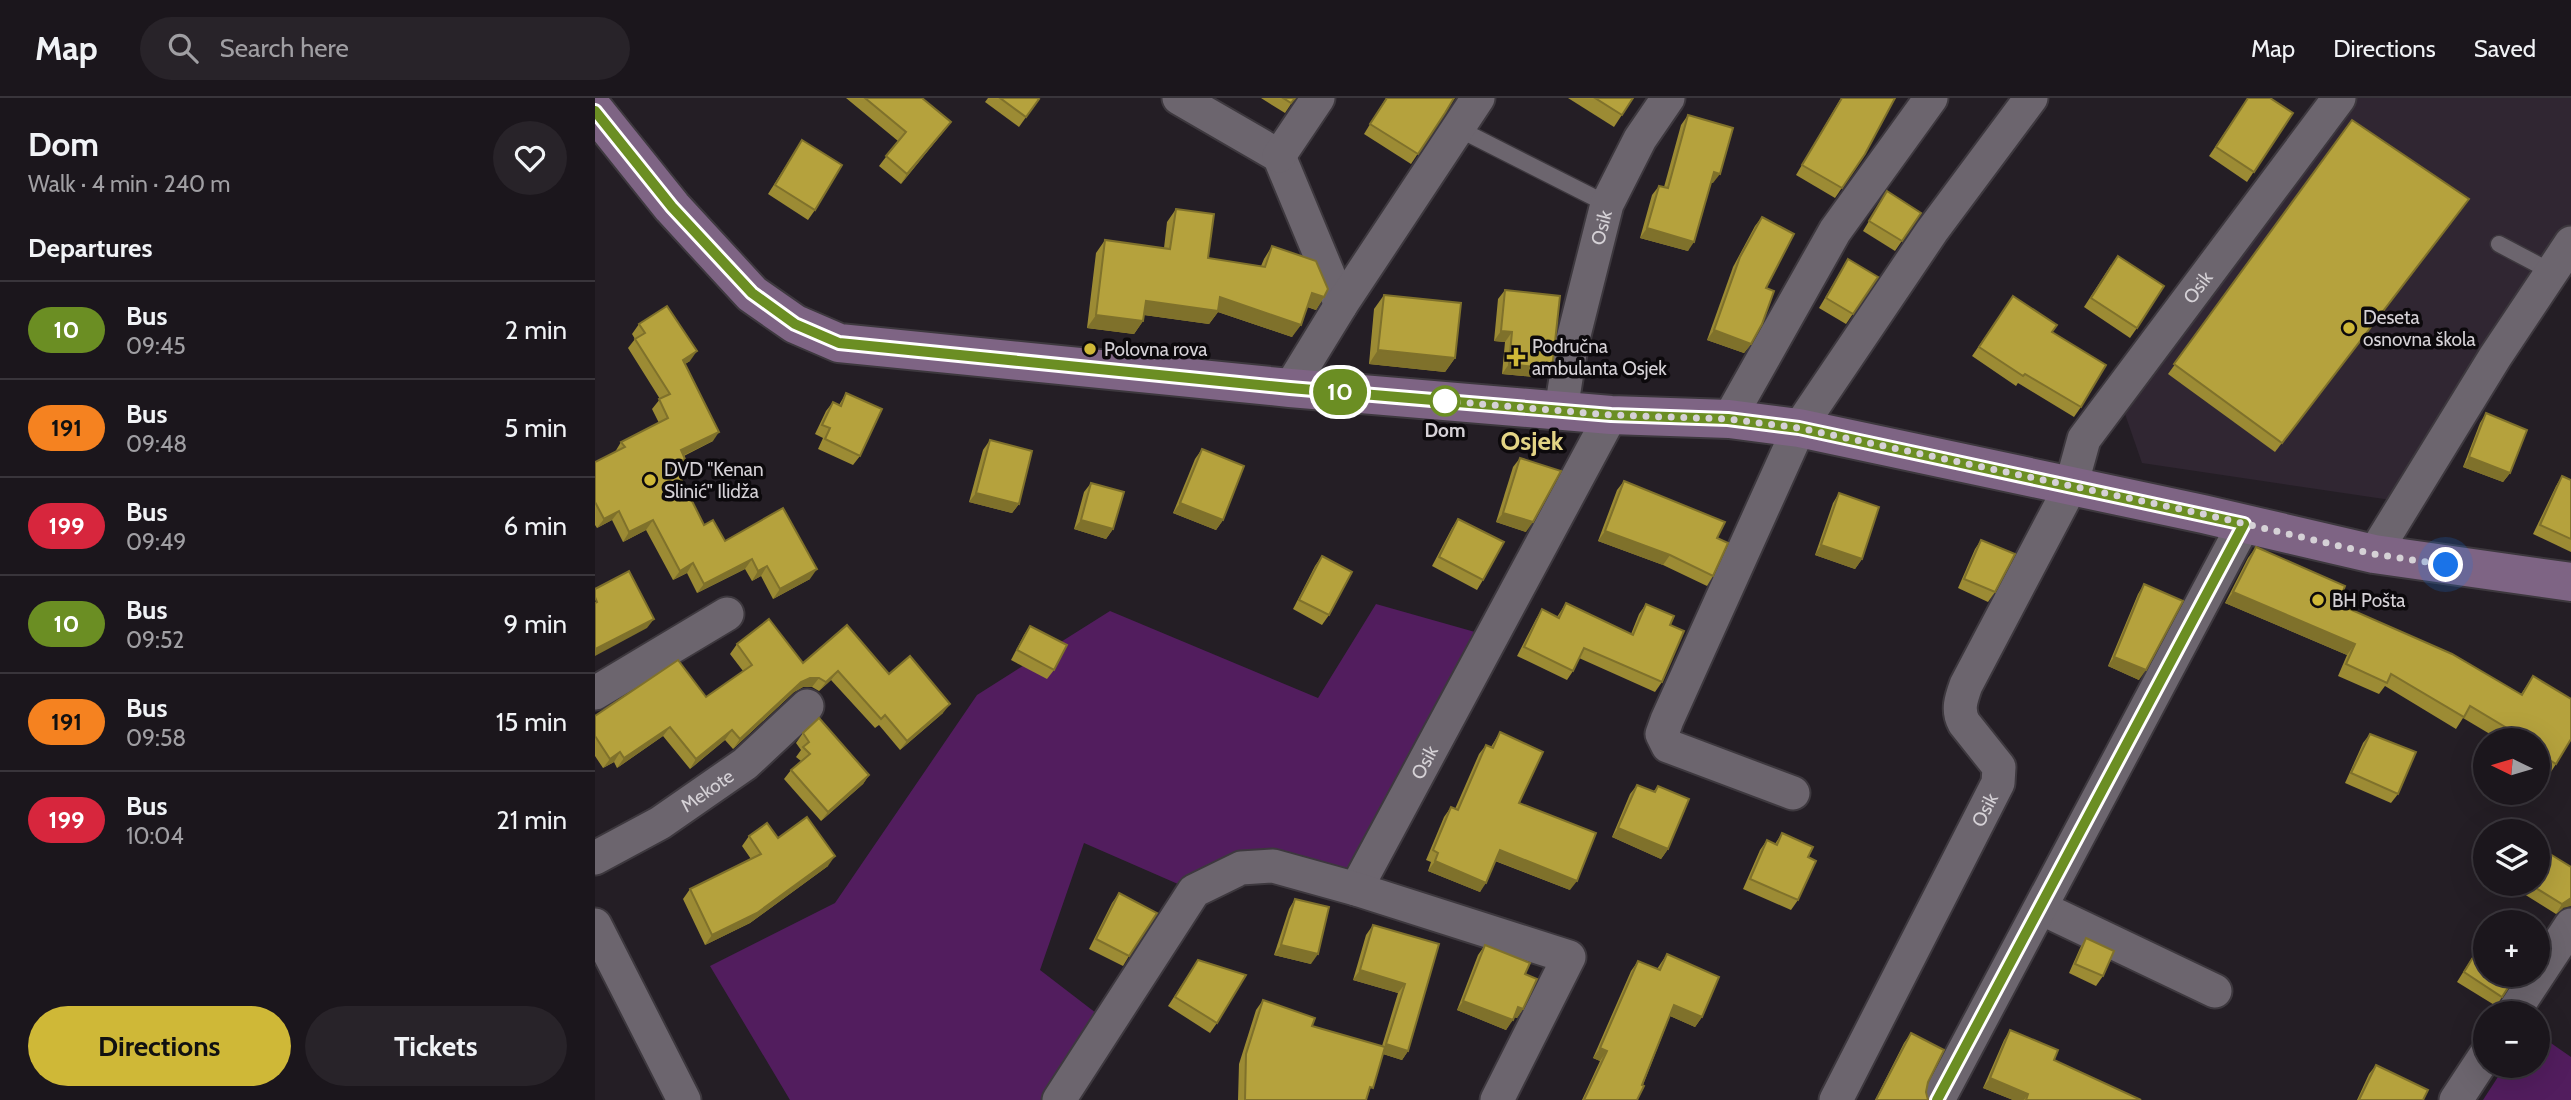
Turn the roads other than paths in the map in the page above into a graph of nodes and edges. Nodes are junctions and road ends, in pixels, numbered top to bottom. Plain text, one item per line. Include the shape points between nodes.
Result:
1 (1179, 98) edge
2 (1318, 98) edge
3 (1478, 98) edge
4 (1668, 98) edge
5 (1931, 98) edge
6 (2031, 98) edge
7 (2339, 98) edge
8 (598, 123) edge
9 (1457, 128) junction
10 (1279, 156) junction
11 (1607, 204) junction
12 (2571, 243) edge
13 (2498, 244) dead end
14 (2550, 271) junction
15 (1341, 305) junction
16 (1290, 388) junction
17 (1561, 410) junction
18 (1611, 415) junction
19 (1728, 419) junction
20 (1799, 428) junction
21 (2071, 486) junction
22 (2244, 524) junction
23 (2374, 554) junction
24 (2571, 582) edge
25 (727, 614) dead end
26 (595, 693) edge
27 (807, 706) dead end
28 (1793, 793) dead end
29 (595, 858) edge
30 (1356, 889) junction
31 (2041, 908) junction
32 (595, 925) edge
33 (2571, 925) edge
34 (2215, 991) dead end
35 (2521, 1001) edge
36 (2473, 1074) edge
37 (684, 1100) edge
38 (1059, 1100) edge
39 (1497, 1100) edge
40 (1836, 1100) edge
41 (1937, 1100) edge
42 (2456, 1100) edge

1 - 10 street
2 - 10 street
3 - 9 street
4 - 11 street, Osik via 1640,139
5 - 19 street via 1835,231
6 - 20 street via 1932,231
7 - 21 street, Osik via 2084,439
8 - 16 main road via 752,293 795,324 839,343
9 - 11 lane
9 - 15 street
10 - 15 street
11 - 17 street, Osik via 1571,347
12 - 14 street
13 - 14 lane
14 - 23 street
15 - 16 street
16 - 17 main road
17 - 18 main road
18 - 19 main road
18 - 30 street, Osik
19 - 20 main road
20 - 21 main road
20 - 28 street via 1662,734 1668,746
21 - 22 main road
21 - 40 street, Osik via 1959,704 1964,723 1999,767 1998,783
22 - 23 main road
22 - 31 street
23 - 24 main road
25 - 26 street
27 - 29 street, Mekote via 745,764 660,823
30 - 38 street via 1273,866 1241,868 1194,891
30 - 39 street via 1569,957
31 - 34 street
31 - 41 street
32 - 37 street
33 - 35 street
36 - 42 street

